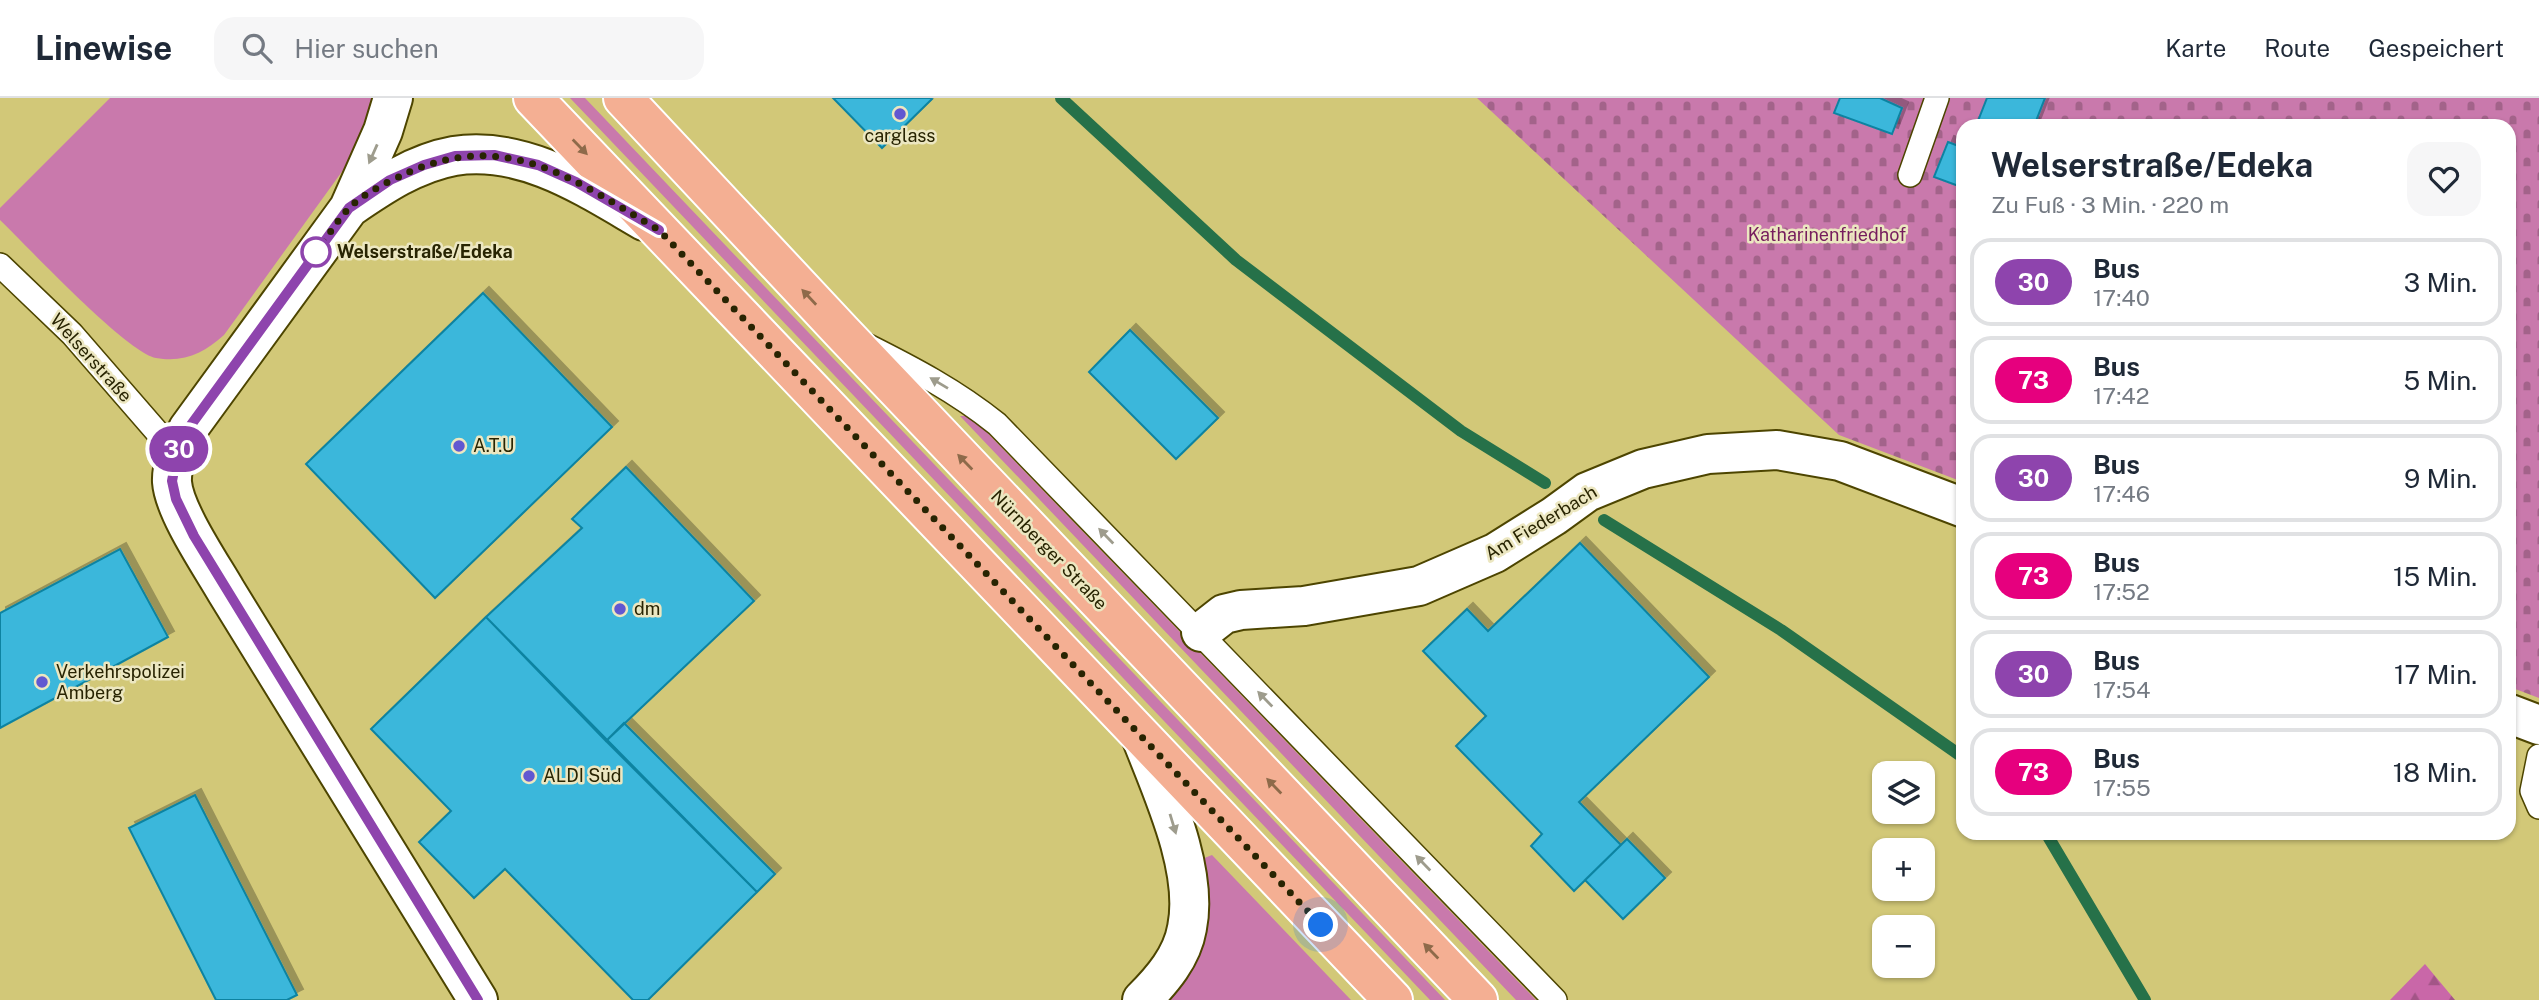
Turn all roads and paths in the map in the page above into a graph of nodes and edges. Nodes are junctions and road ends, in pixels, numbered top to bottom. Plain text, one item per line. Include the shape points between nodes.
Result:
1 (393, 98) edge
2 (533, 98) edge
3 (623, 98) edge
4 (1937, 98) edge
5 (1910, 175) dead end
6 (349, 208) junction
7 (659, 230) junction
8 (0, 265) edge
9 (842, 332) junction
10 (177, 455) junction
11 (1956, 505) edge
12 (1201, 632) junction
13 (2516, 716) edge
14 (2539, 725) edge
15 (1142, 737) junction
16 (2539, 756) edge
17 (2539, 807) edge
18 (478, 1000) edge
19 (1142, 1000) edge
20 (1393, 1000) edge
21 (1478, 1000) edge
22 (1555, 1000) edge

1 -> 6 street
2 -> 7 main road
9 -> 3 main road, Nürnberger Straße
4 - 5 lane
6 - 7 street via 390,180 424,165 455,156 494,155 538,165 576,182
6 - 10 street via 188,429
7 - 15 main road
8 - 10 lane, Welserstraße via 72,334
12 -> 9 lane via 997,424 931,378
21 -> 9 main road, Nürnberger Straße
10 - 18 street via 172,481 194,536
11 - 12 street, Am Fiederbach via 1840,461 1777,450 1707,454 1643,469 1587,492 1495,552 1419,586 1304,606 1241,610 1224,614
22 -> 12 lane
13 - 14 street
15 -> 19 street via 1185,864 1188,899 1187,928 1179,951 1161,981
15 - 20 main road
16 - 17 lane via 2532,791

